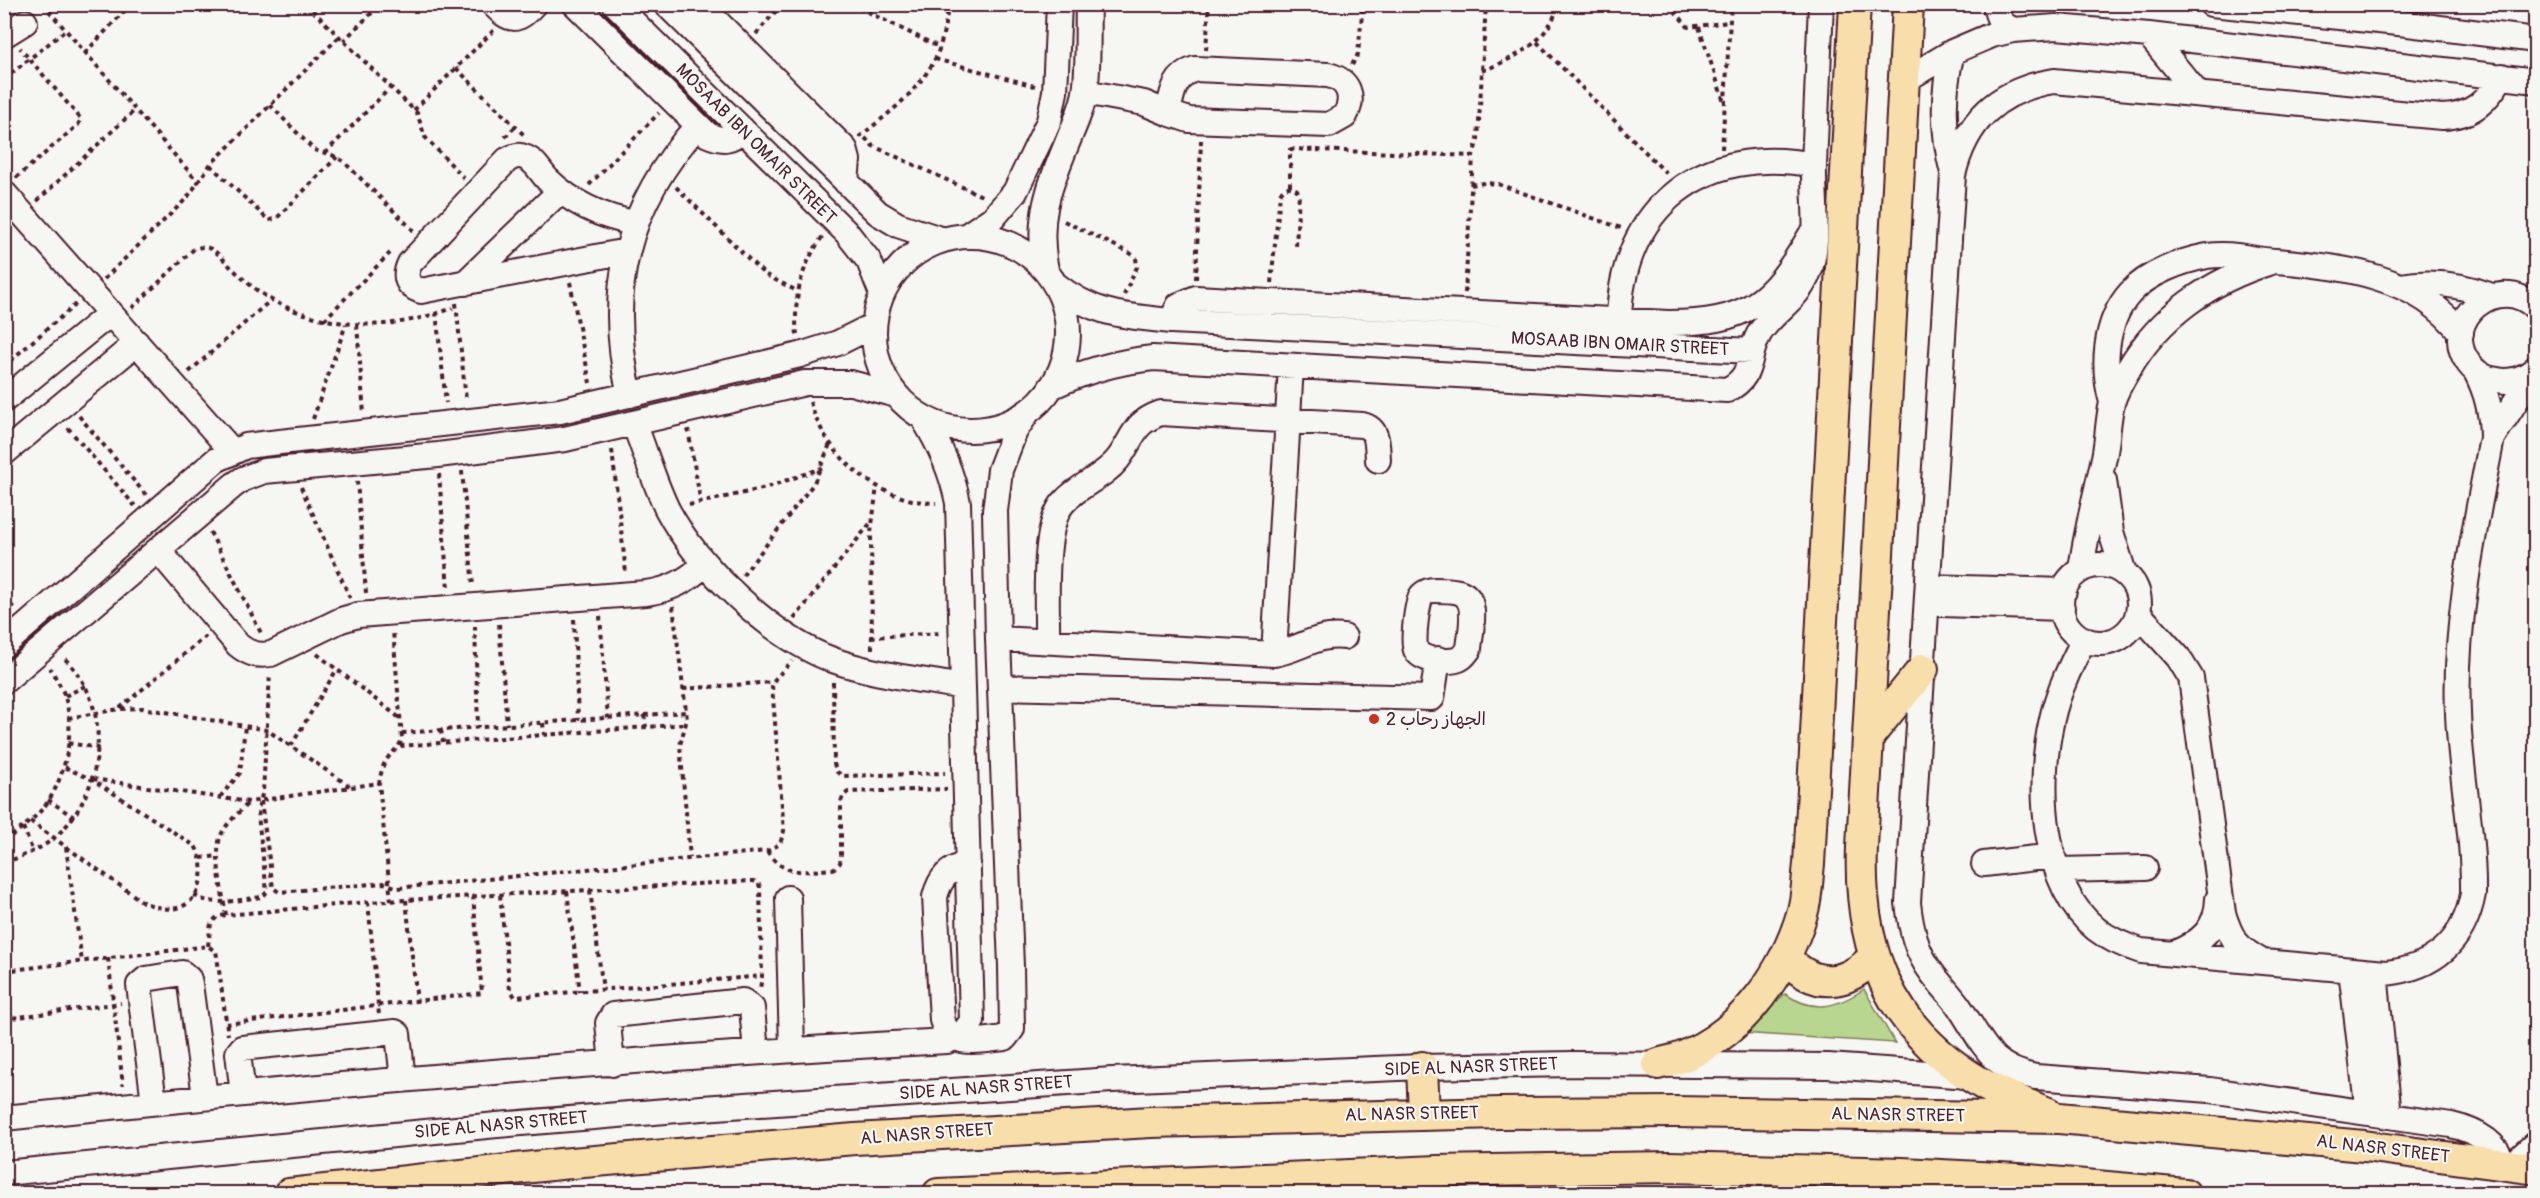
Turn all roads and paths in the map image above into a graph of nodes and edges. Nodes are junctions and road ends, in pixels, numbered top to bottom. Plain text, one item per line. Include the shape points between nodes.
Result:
1 (43, 4) edge
2 (131, 4) edge
3 (306, 4) edge
4 (381, 4) edge
5 (534, 4) edge
6 (575, 4) edge
7 (615, 4) edge
8 (666, 4) edge
9 (699, 4) edge
10 (782, 4) edge
11 (850, 4) edge
12 (949, 4) edge
13 (1059, 4) edge
14 (1088, 4) edge
15 (1209, 4) edge
16 (1363, 4) edge
17 (1486, 4) edge
18 (1559, 4) edge
19 (1669, 4) edge
20 (1731, 4) edge
21 (1821, 4) edge
22 (1855, 4) edge
23 (1908, 4) edge
24 (1995, 4) edge
25 (2211, 4) edge
26 (500, 11) edge
27 (1730, 22) junction
28 (1699, 27) junction
29 (12, 30) edge
30 (66, 30) junction
31 (2013, 30) junction
32 (2149, 35) junction
33 (339, 37) junction
34 (2535, 40) edge
35 (343, 41) junction
36 (1537, 42) junction
37 (744, 48) junction
38 (939, 48) junction
39 (1952, 52) junction
40 (85, 53) junction
41 (29, 59) junction
42 (935, 59) junction
43 (456, 68) junction
44 (1205, 69) junction
45 (1482, 71) junction
46 (2502, 76) junction
47 (4, 79) edge
48 (1905, 80) junction
49 (2535, 81) edge
50 (1344, 82) junction
51 (391, 87) junction
52 (1055, 92) junction
53 (1085, 92) junction
54 (2197, 93) junction
55 (672, 99) junction
56 (270, 105) junction
57 (1725, 106) junction
58 (135, 110) junction
59 (414, 110) junction
60 (1168, 113) junction
61 (1202, 120) junction
62 (1291, 123) junction
63 (698, 124) junction
64 (742, 129) junction
65 (853, 142) junction
66 (532, 143) dead end
67 (1290, 149) junction
68 (325, 153) junction
69 (1473, 156) junction
70 (338, 157) junction
71 (210, 165) junction
72 (1814, 165) junction
73 (1721, 168) junction
74 (660, 171) junction
75 (1953, 175) junction
76 (846, 182) junction
77 (199, 183) junction
78 (1471, 185) junction
79 (1290, 186) junction
80 (9, 187) edge
81 (1681, 189) junction
82 (477, 192) junction
83 (567, 196) junction
84 (1004, 206) junction
85 (1043, 211) junction
86 (23, 214) junction
87 (836, 222) junction
88 (635, 223) junction
89 (1814, 228) junction
90 (1639, 234) junction
91 (954, 238) junction
92 (428, 244) junction
93 (1296, 246) dead end
94 (627, 251) junction
95 (2273, 261) junction
96 (566, 263) junction
97 (1051, 278) junction
98 (2397, 287) junction
99 (92, 291) junction
100 (453, 291) junction
101 (797, 291) junction
102 (882, 294) junction
103 (2492, 296) junction
104 (1196, 298) junction
105 (273, 299) junction
106 (1270, 302) junction
107 (2534, 304) edge
108 (1463, 312) junction
109 (437, 314) junction
110 (1115, 315) junction
111 (115, 317) junction
112 (1619, 320) junction
113 (1172, 321) junction
114 (346, 324) junction
115 (357, 325) junction
116 (874, 325) junction
117 (2461, 333) junction
118 (80, 338) junction
119 (137, 343) junction
120 (1752, 351) junction
121 (800, 355) junction
122 (4, 366) edge
123 (1291, 366) junction
124 (106, 369) junction
125 (2535, 369) edge
126 (2475, 370) junction
127 (805, 382) junction
128 (174, 385) junction
129 (1051, 387) junction
130 (630, 395) junction
131 (896, 395) junction
132 (4, 399) edge
133 (2112, 402) junction
134 (594, 404) junction
135 (60, 407) junction
136 (685, 411) junction
137 (1027, 413) junction
138 (923, 418) junction
139 (1288, 422) junction
140 (634, 423) junction
141 (458, 424) junction
142 (410, 429) junction
143 (609, 430) junction
144 (366, 433) junction
145 (2492, 438) junction
146 (306, 439) junction
147 (831, 444) junction
148 (232, 451) junction
149 (4, 453) edge
150 (449, 453) junction
151 (412, 457) junction
152 (1378, 460) dead end
153 (2104, 460) junction
154 (356, 462) junction
155 (292, 468) junction
156 (822, 468) junction
157 (877, 486) junction
158 (701, 504) junction
159 (958, 504) junction
160 (667, 508) junction
161 (201, 513) junction
162 (153, 515) junction
163 (873, 519) junction
164 (158, 550) junction
165 (705, 564) junction
166 (2081, 570) junction
167 (2124, 573) junction
168 (671, 588) junction
169 (730, 590) junction
170 (629, 595) junction
171 (1928, 595) junction
172 (599, 597) junction
173 (573, 599) junction
174 (2063, 600) junction
175 (996, 603) junction
176 (486, 605) junction
177 (961, 605) junction
178 (449, 608) junction
179 (2138, 613) junction
180 (372, 614) junction
181 (220, 624) junction
182 (961, 632) junction
183 (783, 633) junction
184 (871, 637) junction
185 (1344, 637) dead end
186 (998, 639) junction
187 (2084, 639) junction
188 (299, 640) junction
189 (1047, 641) junction
190 (4, 645) edge
191 (45, 647) junction
192 (805, 647) junction
193 (271, 654) junction
194 (1274, 654) junction
195 (1438, 659) dead end
196 (833, 660) junction
197 (337, 669) junction
198 (1923, 669) junction
199 (873, 671) junction
200 (4, 681) edge
201 (772, 682) junction
202 (85, 686) junction
203 (963, 687) junction
204 (1000, 687) junction
205 (683, 689) junction
206 (65, 696) junction
207 (118, 709) junction
208 (686, 712) junction
209 (95, 713) junction
210 (644, 715) junction
211 (68, 718) junction
212 (608, 718) junction
213 (402, 719) junction
214 (578, 720) junction
215 (543, 723) junction
216 (686, 724) junction
217 (507, 725) junction
218 (245, 726) junction
219 (478, 727) junction
220 (646, 727) junction
221 (267, 730) junction
222 (441, 730) junction
223 (402, 733) junction
224 (544, 735) junction
225 (1868, 737) junction
226 (443, 742) junction
227 (69, 743) junction
228 (291, 746) junction
229 (400, 746) junction
230 (99, 748) junction
231 (64, 767) junction
232 (93, 779) junction
233 (965, 781) junction
234 (1003, 782) junction
235 (379, 783) junction
236 (351, 787) junction
237 (219, 797) junction
238 (48, 800) junction
239 (261, 801) junction
240 (249, 802) junction
241 (74, 817) junction
242 (30, 821) junction
243 (23, 827) junction
244 (54, 838) junction
245 (4, 841) edge
246 (66, 847) junction
247 (767, 851) junction
248 (33, 852) junction
249 (219, 856) junction
250 (201, 858) junction
251 (690, 858) junction
252 (4, 863) edge
253 (968, 863) junction
254 (2056, 863) junction
255 (1984, 864) dead end
256 (2145, 868) dead end
257 (389, 885) junction
258 (2219, 886) junction
259 (590, 890) junction
260 (567, 891) junction
261 (194, 895) junction
262 (500, 895) junction
263 (473, 896) junction
264 (788, 898) dead end
265 (406, 900) junction
266 (224, 901) junction
267 (391, 901) junction
268 (368, 902) junction
269 (226, 915) junction
270 (208, 946) dead end
271 (2175, 953) junction
272 (1874, 956) junction
273 (108, 958) dead end
274 (1785, 958) junction
275 (82, 962) dead end
276 (2264, 962) junction
277 (1011, 966) junction
278 (971, 968) junction
279 (2351, 970) junction
280 (2375, 972) junction
281 (790, 973) junction
282 (762, 976) junction
283 (603, 990) junction
284 (580, 992) junction
285 (140, 1000) junction
286 (417, 1002) junction
287 (113, 1004) junction
288 (748, 1004) junction
289 (379, 1006) junction
290 (613, 1015) junction
291 (4, 1019) edge
292 (226, 1024) dead end
293 (381, 1033) junction
294 (955, 1039) junction
295 (792, 1049) junction
296 (756, 1052) junction
297 (612, 1064) junction
298 (1658, 1064) junction
299 (1422, 1067) junction
300 (2373, 1070) junction
301 (1970, 1076) junction
302 (403, 1080) junction
303 (243, 1094) junction
304 (205, 1097) junction
305 (154, 1102) junction
306 (126, 1105) junction
307 (1424, 1114) junction
308 (2378, 1115) junction
309 (2059, 1118) junction
310 (4, 1119) edge
311 (2535, 1143) edge
312 (2517, 1166) edge
313 (4, 1173) edge
314 (289, 1194) edge
315 (938, 1194) edge
316 (2186, 1194) edge

1 - 30 path
2 - 40 path
3 - 33 path
4 - 35 path
5 - 26 street via 514,19
6 - 55 street
7 - 64 street, MOSAAB IBN OMAIR STREET
8 - 76 street, MOSAAB IBN OMAIR STREET
9 - 37 street
10 - 37 path
11 - 38 path
12 - 38 path
13 - 52 street
14 - 53 street
15 - 44 path
16 - 50 path via 1358,54
17 - 45 path
18 - 36 path via 1555,18
19 - 28 path via 1688,27
20 - 27 path
21 - 72 street
22 - 274 main road via 1809,864 1803,912
23 - 48 main road
24 - 31 street via 2003,24
25 - 34 street
26 - 43 path
27 - 28 path
27 - 57 path
28 - 57 path
29 - 41 path
30 - 40 path
30 - 41 path
31 - 32 street via 2056,27
31 - 39 street
32 - 46 street
32 - 54 street
33 - 35 path
33 - 56 path
35 - 51 path
36 - 45 path via 1525,52
36 - 81 path
37 - 65 street
38 - 42 path
39 - 48 street
39 - 75 street via 1944,114
40 - 58 path
41 - 47 path
41 - 80 path via 81,119
42 - 52 path
42 - 65 path via 922,80
43 - 59 path
43 - 66 path
44 - 50 street via 1328,75
44 - 60 street via 1186,72 1179,78
45 - 69 path via 1478,139
46 - 49 street
46 - 54 street via 2483,103 2453,116
48 - 225 main road
50 - 62 street via 1349,90 1349,108 1338,121
51 - 59 path
51 - 68 path
52 - 84 street via 1049,122 1015,192
53 - 60 street via 1144,103
53 - 85 street
54 - 75 street via 2072,81 2035,84 1987,110 1965,140
55 - 63 street
55 - 83 path
56 - 68 path via 314,150
56 - 71 path
57 - 73 path
58 - 77 path
58 - 86 path
59 - 82 path via 425,138
60 - 61 street
61 - 62 street
61 - 104 path
62 - 67 path
63 - 64 street via 719,140 730,139
63 - 74 street
64 - 87 street, MOSAAB IBN OMAIR STREET
65 - 76 street
65 - 84 path via 873,146
67 - 69 path
67 - 79 path
68 - 70 path
69 - 78 path
70 - 71 path via 281,216 269,220
70 - 92 path
71 - 77 path
72 - 73 street via 1766,159
72 - 89 street
73 - 81 street
74 - 88 street
74 - 101 path via 764,274
75 - 171 street
76 - 91 street, MOSAAB IBN OMAIR STREET via 878,213 898,225
77 - 99 path
78 - 90 path via 1498,184
78 - 108 path
79 - 93 path via 1299,194
79 - 106 path via 1280,194
80 - 86 street
81 - 90 street
82 - 83 street via 507,160 522,156
82 - 92 street
83 - 88 street via 596,213
83 - 100 street
84 - 91 street via 981,228
85 - 97 street via 1041,231
85 - 110 path via 1136,258 1137,267
86 - 99 street
87 - 101 path via 811,254
87 - 102 street, MOSAAB IBN OMAIR STREET via 869,261
88 - 94 street
89 - 112 street via 1776,288 1744,310 1703,323
89 - 120 street via 1814,251 1804,283 1761,331
90 - 112 street via 1623,272
91 - 97 street via 984,237 1010,244 1033,258
91 - 102 street via 913,255
92 - 100 street via 410,263 407,280 412,288 421,291
94 - 96 street
94 - 130 street via 619,338
95 - 98 street via 2337,267
95 - 133 street via 2231,276 2176,312 2145,345
95 - 133 street via 2246,255 2208,256 2173,266 2129,294 2114,322 2108,345 2106,369
96 - 100 street
96 - 134 path
97 - 110 street, MOSAAB IBN OMAIR STREET via 1084,304
97 - 129 street via 1065,310 1068,337 1063,363
98 - 103 street via 2443,283
98 - 117 street via 2429,301
99 - 111 street
99 - 122 path
100 - 109 path
100 - 109 path
100 - 141 path
101 - 121 path via 795,313
102 - 116 street
103 - 107 street via 2512,294
103 - 117 street via 2474,306
104 - 106 street
104 - 113 street via 1179,305
105 - 111 path via 253,289 214,251 201,247
105 - 114 path via 293,310
105 - 128 path
106 - 108 street
108 - 112 street
109 - 115 path via 391,324
109 - 141 path
110 - 113 street, MOSAAB IBN OMAIR STREET
111 - 118 street
111 - 119 street
113 - 120 street, MOSAAB IBN OMAIR STREET
114 - 115 path
114 - 146 path
115 - 144 path
116 - 121 street via 838,343
116 - 131 street via 876,355
117 - 126 street via 2463,353
118 - 124 street
118 - 132 street
119 - 124 street
119 - 128 street
120 - 123 street, MOSAAB IBN OMAIR STREET via 1746,375 1738,385 1714,391
121 - 130 street
123 - 129 street, MOSAAB IBN OMAIR STREET via 1142,359 1090,370
123 - 139 street
124 - 135 street
125 - 126 street via 2523,377 2503,381
125 - 145 street
126 - 145 street via 2490,410
127 - 131 street via 851,383
127 - 136 street
127 - 147 path via 819,425
128 - 148 street
129 - 137 street
130 - 134 street
131 - 138 street
133 - 153 street
134 - 141 street
135 - 149 street
135 - 162 path
135 - 162 path
136 - 140 street
136 - 158 path
137 - 138 street via 975,430 957,429
137 - 175 street via 1006,450 996,490
138 - 159 street via 942,450
139 - 152 street via 1368,427 1376,435
139 - 189 street via 1161,413 1138,425 1119,458 1102,476 1065,501 1053,519 1049,539
139 - 194 street
140 - 143 street
140 - 160 street
141 - 142 street
142 - 144 street
142 - 151 street
143 - 150 street
143 - 170 path
144 - 146 street
145 - 280 street via 2467,582 2459,673 2458,713 2474,881 2471,907 2460,932 2441,953 2415,968
146 - 148 street
147 - 156 path
147 - 157 path
148 - 162 street via 216,460
150 - 151 street
150 - 176 path
150 - 178 path
151 - 154 street
153 - 166 street
153 - 167 street via 2107,511
154 - 155 street
154 - 180 path
155 - 161 street via 264,471 243,479
155 - 180 path
156 - 158 path via 762,489
156 - 169 path via 804,497
157 - 159 path via 903,497
157 - 163 path
158 - 160 path
159 - 177 street
160 - 165 street
161 - 164 street
161 - 193 path
162 - 190 street
163 - 183 path
163 - 184 path
164 - 181 street
164 - 191 street
165 - 168 street
165 - 169 street
166 - 167 street via 2103,565
166 - 174 street via 2072,577
167 - 179 street via 2137,591
168 - 170 street
168 - 205 path
169 - 183 street
170 - 172 street
171 - 174 street
171 - 198 street
172 - 173 street
172 - 212 path
173 - 176 street
173 - 214 path
174 - 187 street via 2069,627
175 - 177 street
175 - 186 street
176 - 178 street
176 - 217 path
176 - 219 path
177 - 182 street
178 - 180 street
179 - 187 street via 2134,623 2117,638 2106,642
179 - 258 street via 2178,657 2191,678
180 - 188 street via 341,620
180 - 213 path
181 - 193 street via 247,652 258,656
181 - 207 path
182 - 184 path
182 - 203 street
183 - 192 street
184 - 199 path
185 - 194 street via 1323,636
186 - 189 street
186 - 204 street
187 - 254 street via 2059,693 2047,744 2045,796
188 - 193 street
188 - 197 path
189 - 194 street
191 - 200 street
191 - 202 path via 69,663
191 - 206 path
192 - 196 street
192 - 201 path
193 - 221 path
195 - 204 street via 1432,698
196 - 199 street
196 - 233 path via 837,772 843,776
197 - 213 path
197 - 228 path
198 - 225 main road
198 - 308 street via 1910,922 1922,957 1989,1054 2010,1070 2036,1077 2210,1090
199 - 203 street
201 - 205 path
201 - 247 path via 784,831 780,844
202 - 206 path
202 - 209 path
203 - 233 street
204 - 234 street
205 - 208 path
206 - 211 path
207 - 209 path
207 - 218 path via 143,708
208 - 210 path
208 - 216 path
209 - 211 path
209 - 230 path
210 - 212 path
210 - 220 path
211 - 227 path
212 - 214 path
213 - 223 path
214 - 215 path
215 - 217 path
215 - 224 path
216 - 220 path
216 - 251 path via 680,745
217 - 219 path
218 - 221 path
218 - 237 path via 240,773
219 - 222 path
220 - 224 path
221 - 228 path
221 - 239 path
222 - 223 path
222 - 226 path
223 - 229 path
224 - 226 path
225 - 272 main road via 1861,893
226 - 229 path
227 - 230 path
227 - 231 path
228 - 236 path
229 - 235 path via 387,759
230 - 232 path
231 - 232 path
231 - 238 path
232 - 237 path
232 - 241 path
232 - 250 path via 189,841
233 - 234 street
233 - 247 path via 848,792 841,802 840,863 833,869 791,872
233 - 253 street
234 - 277 street
235 - 236 path
235 - 257 path
236 - 239 path
237 - 240 path
238 - 241 path
238 - 242 path
239 - 240 path
239 - 257 path via 275,891
239 - 266 path via 259,825 267,892 262,897
240 - 249 path via 221,836
241 - 244 path
242 - 243 path
242 - 244 path
243 - 245 path
243 - 248 path
244 - 246 path
244 - 248 path
246 - 261 path via 154,907 178,907 189,903
246 - 275 path
247 - 251 path
248 - 252 path
249 - 250 path
249 - 266 path
250 - 261 path via 201,878
251 - 257 path via 398,888
253 - 278 street
253 - 294 street via 945,874 935,897 942,1020
254 - 255 street
254 - 256 street
254 - 271 street via 2073,903 2097,929 2133,948
257 - 267 path
258 - 271 street via 2218,912 2210,930 2195,945
258 - 276 street via 2230,935 2244,952
259 - 260 path
259 - 282 path via 758,882
259 - 283 path
260 - 262 path
260 - 284 path
261 - 266 path via 207,902
262 - 263 path
262 - 284 path via 512,993 520,997
263 - 265 path
263 - 286 path via 482,993
264 - 281 street
265 - 267 path
265 - 286 path
266 - 269 path
267 - 268 path
268 - 269 path
268 - 289 path
269 - 270 path via 211,923
271 - 276 street
272 - 274 main road via 1852,975 1838,980 1808,977
272 - 301 main road via 1892,995 1917,1030
273 - 287 path
274 - 298 main road via 1760,997 1728,1029 1689,1054
276 - 279 street
277 - 278 street
277 - 294 street via 1012,1029 1008,1035 971,1041
278 - 294 street via 972,1021
279 - 280 street
279 - 300 street
280 - 300 street
281 - 282 path
281 - 295 street
282 - 283 path
282 - 288 path via 761,987
283 - 284 path
283 - 290 path
285 - 287 path
285 - 304 street via 139,986 146,979 182,974 189,979
285 - 305 street
286 - 289 path
287 - 291 path
287 - 306 path
288 - 290 street via 743,1001
288 - 296 street via 753,1013
289 - 292 path
289 - 293 path
290 - 297 street via 608,1023
293 - 302 street via 398,1033
293 - 303 street via 240,1049
294 - 295 street
295 - 296 street
296 - 297 street
297 - 302 street
298 - 299 street, SIDE AL NASR STREET
298 - 301 street, SIDE AL NASR STREET via 1828,1066
299 - 307 main road
299 - 313 street, SIDE AL NASR STREET via 1112,1080 702,1107
300 - 308 street
301 - 309 main road
302 - 303 street
303 - 304 street
304 - 305 street
305 - 306 street
306 - 310 street
307 - 309 main road, AL NASR STREET via 1675,1112
307 - 314 main road, AL NASR STREET via 1140,1123 844,1140 560,1164
308 - 312 street via 2475,1132
309 - 312 main road, AL NASR STREET via 2364,1146
311 - 312 street
315 - 316 main road via 1437,1171 1658,1167 1902,1173

